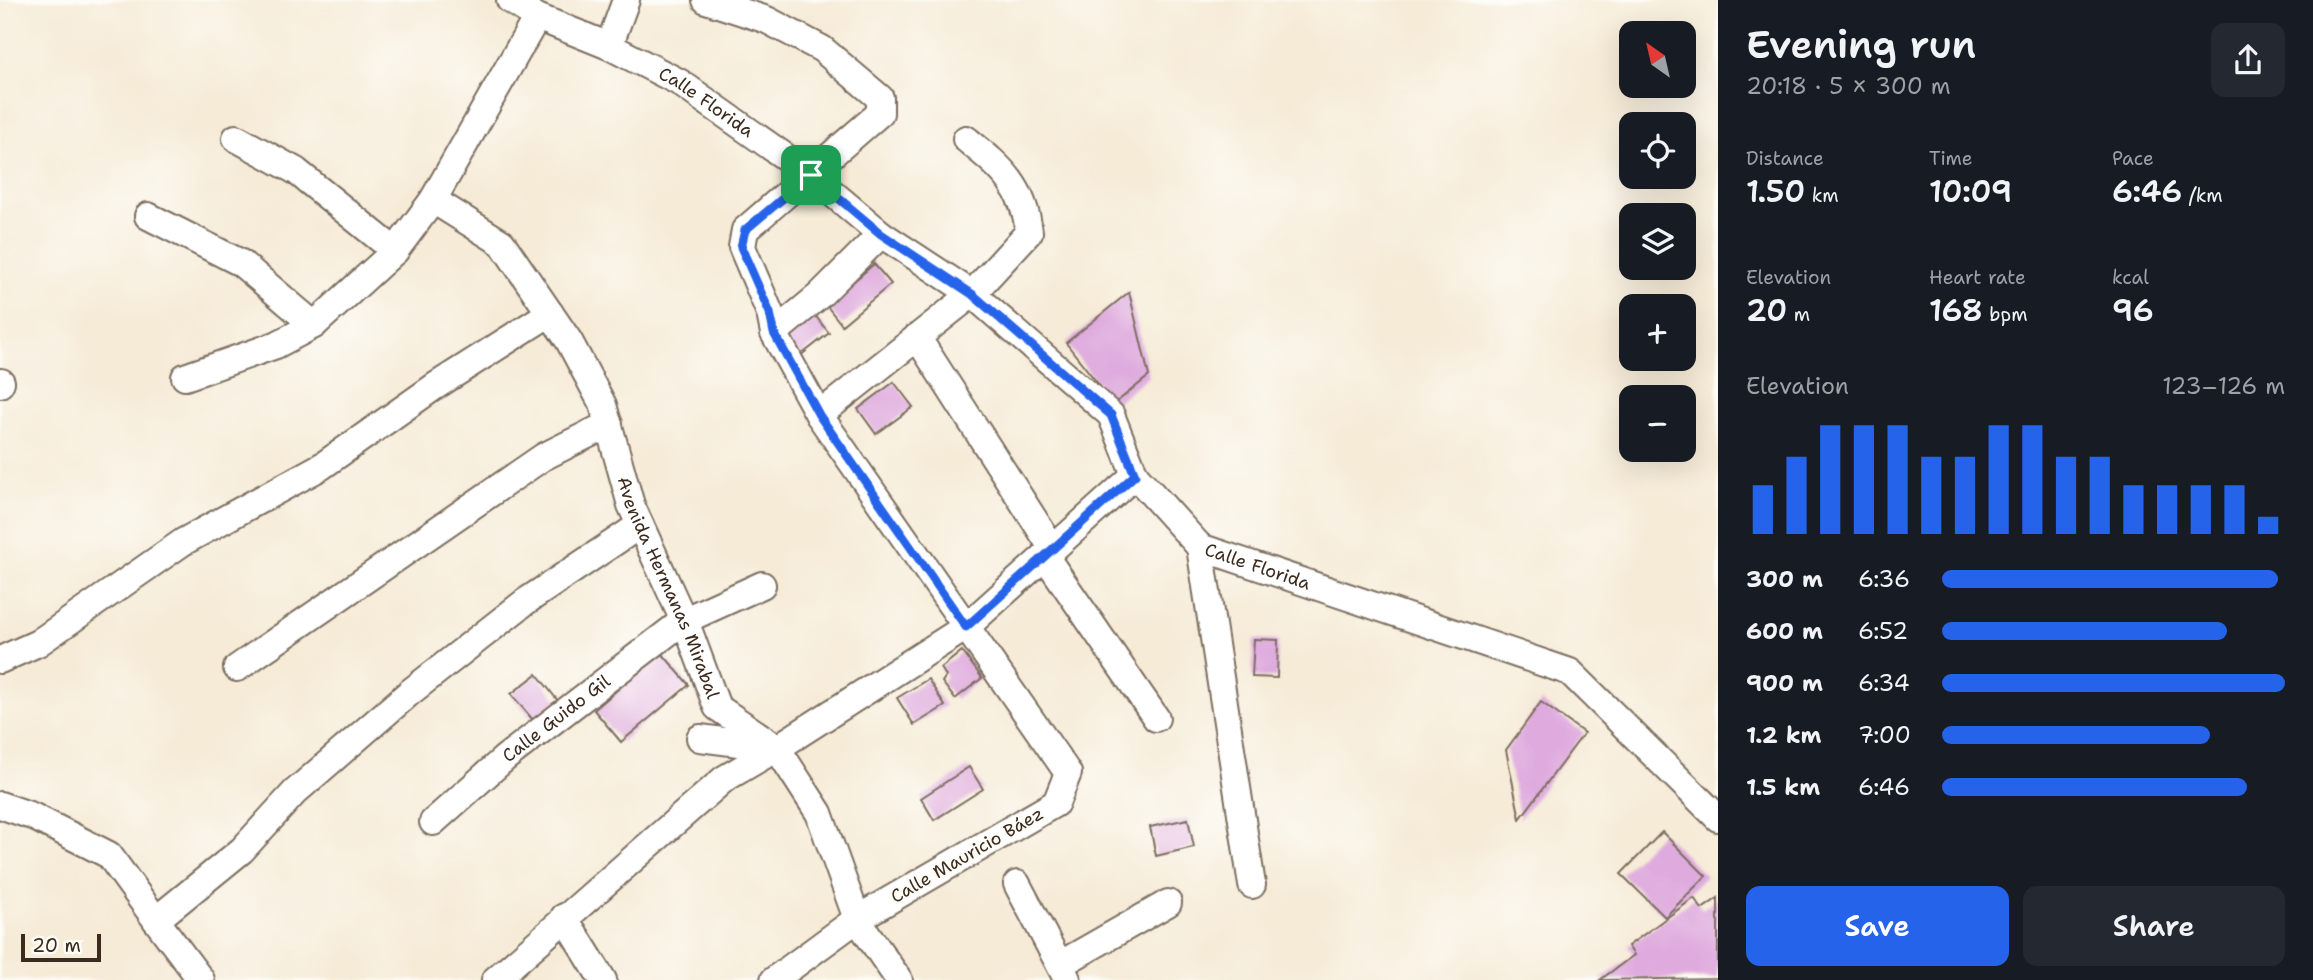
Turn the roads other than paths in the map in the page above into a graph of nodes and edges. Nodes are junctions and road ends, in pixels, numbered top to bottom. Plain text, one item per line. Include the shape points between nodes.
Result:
1 (510, 0) edge
2 (626, 0) edge
3 (706, 0) edge
4 (537, 17) junction
5 (609, 46) junction
6 (236, 138) dead end
7 (965, 139) dead end
8 (811, 175) junction
9 (433, 200) junction
10 (148, 216) dead end
11 (881, 234) junction
12 (395, 251) junction
13 (972, 294) junction
14 (550, 313) junction
15 (314, 325) junction
16 (774, 333) junction
17 (917, 337) junction
18 (186, 377) dead end
19 (819, 415) junction
20 (609, 424) junction
21 (1135, 475) junction
22 (640, 525) junction
23 (1200, 547) junction
24 (1049, 553) junction
25 (762, 585) dead end
26 (683, 621) junction
27 (966, 627) junction
28 (0, 660) edge
29 (237, 668) dead end
30 (1156, 718) dead end
31 (700, 738) dead end
32 (777, 748) junction
33 (0, 805) edge
34 (1718, 818) edge
35 (433, 822) dead end
36 (1017, 884) dead end
37 (1252, 885) dead end
38 (1168, 903) dead end
39 (564, 917) junction
40 (857, 919) junction
41 (156, 920) junction
42 (1064, 972) edge
43 (201, 980) edge
44 (495, 980) edge
45 (603, 980) edge
46 (774, 980) edge
47 (899, 980) edge

1 - 4 street, Calle Florida
2 - 5 street
3 - 8 street via 767,20 822,49 880,98 880,113
4 - 5 street, Calle Florida
4 - 9 street
5 - 8 street, Calle Florida via 678,82
6 - 12 street via 296,171
7 - 13 street via 1005,171 1027,208 1029,232
8 - 11 street, Calle Florida
8 - 16 street via 745,230 741,247
9 - 12 street
9 - 14 street, Avenida Hermanas Mirabal via 502,243
10 - 15 street via 241,263
11 - 13 street, Calle Florida
11 - 16 street
12 - 15 street
13 - 17 street
13 - 21 street, Calle Florida via 1111,415
14 - 20 street, Avenida Hermanas Mirabal via 603,405
14 - 28 street via 322,466 183,542 38,643
15 - 18 street via 276,345
16 - 19 street
17 - 19 street
17 - 24 street
19 - 27 street
20 - 22 street, Avenida Hermanas Mirabal
20 - 29 street via 543,457
21 - 23 street, Calle Florida
21 - 24 street
22 - 26 street, Avenida Hermanas Mirabal
22 - 41 street via 526,601 408,693 295,792 242,850
23 - 34 street, Calle Florida via 1570,672
23 - 37 street
24 - 27 street
24 - 30 street
25 - 26 street, Calle Guido Gil
26 - 32 street, Avenida Hermanas Mirabal via 717,707
26 - 35 street, Calle Guido Gil via 505,758
27 - 32 street
27 - 40 street, Calle Mauricio Báez via 1069,773 1056,803
31 - 32 street
32 - 39 street via 724,779
32 - 40 street, Avenida Hermanas Mirabal via 818,813
33 - 41 street via 109,855
36 - 42 street
38 - 42 street
39 - 44 street
39 - 45 street
40 - 46 street, Calle Mauricio Báez
40 - 47 street, Avenida Hermanas Mirabal
41 - 43 street

